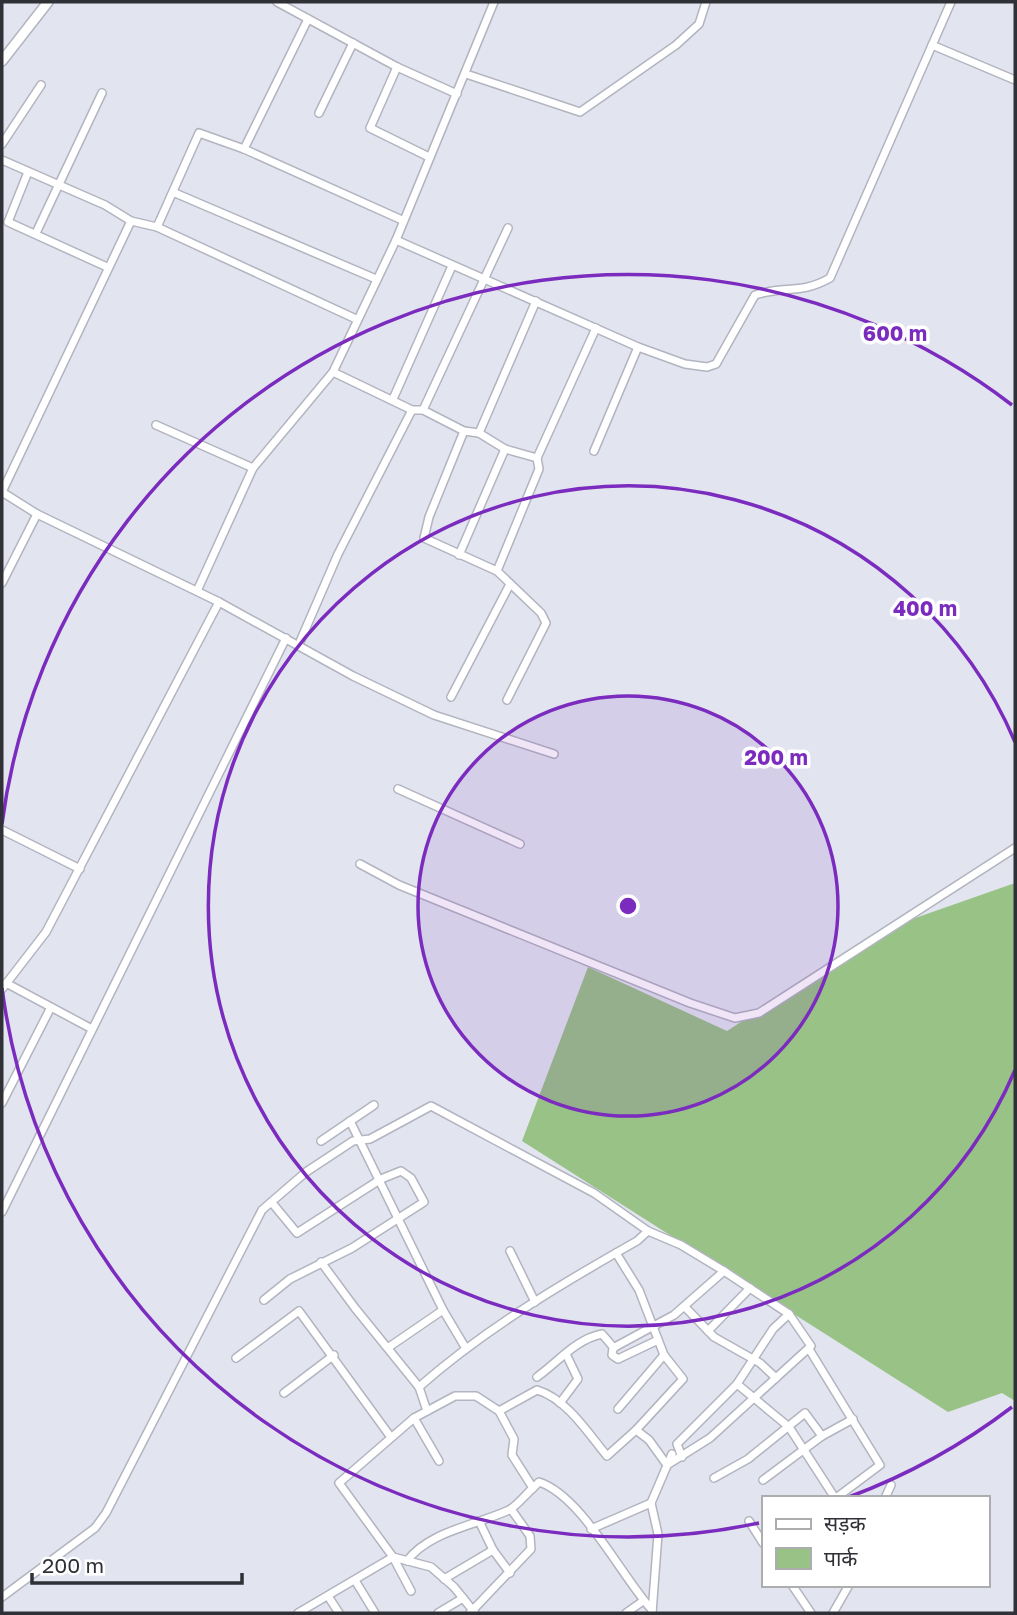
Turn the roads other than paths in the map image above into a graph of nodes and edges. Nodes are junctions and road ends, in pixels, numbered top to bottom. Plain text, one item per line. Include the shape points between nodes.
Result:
1 (48, 2) edge
2 (277, 2) edge
3 (494, 2) edge
4 (706, 2) edge
5 (951, 2) edge
6 (308, 19) junction
7 (353, 43) junction
8 (932, 45) junction
9 (2, 61) edge
10 (397, 67) junction
11 (466, 74) junction
12 (1015, 79) edge
13 (41, 85) dead end
14 (102, 93) dead end
15 (457, 94) junction
16 (319, 113) dead end
17 (2, 144) edge
18 (244, 149) junction
19 (429, 157) junction
20 (2, 160) edge
21 (27, 172) junction
22 (59, 184) junction
23 (175, 192) junction
24 (402, 220) junction
25 (131, 221) junction
26 (157, 228) junction
27 (508, 228) dead end
28 (36, 233) junction
29 (396, 240) junction
30 (452, 266) junction
31 (107, 267) junction
32 (376, 279) junction
33 (484, 279) junction
34 (536, 301) junction
35 (356, 319) junction
36 (596, 328) junction
37 (638, 347) junction
38 (333, 372) junction
39 (393, 399) junction
40 (412, 410) junction
41 (424, 410) junction
42 (156, 425) dead end
43 (464, 432) junction
44 (479, 433) junction
45 (505, 449) junction
46 (594, 451) dead end
47 (537, 458) junction
48 (253, 468) junction
49 (2, 492) edge
50 (37, 514) junction
51 (459, 555) junction
52 (497, 571) junction
53 (2, 583) edge
54 (510, 584) junction
55 (197, 591) junction
56 (219, 602) junction
57 (286, 638) junction
58 (299, 644) junction
59 (450, 697) dead end
60 (507, 700) dead end
61 (554, 754) dead end
62 (398, 789) dead end
63 (2, 830) edge
64 (520, 844) dead end
65 (1015, 848) edge
66 (360, 864) dead end
67 (80, 869) junction
68 (4, 986) edge
69 (50, 1009) junction
70 (92, 1029) junction
71 (2, 1102) edge
72 (374, 1105) dead end
73 (350, 1121) junction
74 (361, 1140) junction
75 (321, 1141) dead end
76 (381, 1179) junction
77 (272, 1204) junction
78 (2, 1212) edge
79 (400, 1219) junction
80 (648, 1231) junction
81 (510, 1251) dead end
82 (616, 1253) junction
83 (321, 1262) junction
84 (724, 1271) junction
85 (750, 1288) junction
86 (264, 1300) dead end
87 (535, 1302) junction
88 (685, 1307) junction
89 (443, 1310) junction
90 (789, 1314) junction
91 (655, 1325) junction
92 (708, 1331) junction
93 (658, 1340) junction
94 (389, 1347) junction
95 (465, 1347) junction
96 (614, 1348) junction
97 (809, 1349) junction
98 (566, 1354) junction
99 (334, 1355) junction
100 (664, 1355) junction
101 (236, 1358) dead end
102 (752, 1359) junction
103 (537, 1377) dead end
104 (776, 1378) junction
105 (737, 1384) junction
106 (419, 1387) junction
107 (284, 1393) dead end
108 (756, 1399) junction
109 (560, 1404) junction
110 (618, 1409) dead end
111 (427, 1411) junction
112 (499, 1411) junction
113 (414, 1418) junction
114 (853, 1419) junction
115 (789, 1427) junction
116 (636, 1430) junction
117 (390, 1436) junction
118 (822, 1436) junction
119 (806, 1448) junction
120 (672, 1454) dead end
121 (682, 1457) junction
122 (439, 1461) dead end
123 (667, 1465) junction
124 (714, 1478) dead end
125 (763, 1480) dead end
126 (891, 1485) dead end
127 (533, 1488) junction
128 (835, 1496) edge
129 (839, 1496) edge
130 (886, 1496) edge
131 (651, 1503) junction
132 (511, 1509) junction
133 (479, 1521) junction
134 (749, 1521) dead end
135 (591, 1529) junction
136 (762, 1540) edge
137 (493, 1550) junction
138 (393, 1558) junction
139 (407, 1561) junction
140 (510, 1573) junction
141 (444, 1579) junction
142 (356, 1582) junction
143 (793, 1587) edge
144 (848, 1587) edge
145 (411, 1591) dead end
146 (328, 1596) junction
147 (2, 1597) edge
148 (463, 1598) junction
149 (643, 1601) junction
150 (652, 1612) edge
151 (298, 1613) edge
152 (339, 1613) edge
153 (375, 1613) edge
154 (438, 1613) edge
155 (472, 1613) edge
156 (626, 1613) edge
157 (811, 1613) edge
158 (833, 1613) edge

1 - 9 street
2 - 6 street
3 - 11 street
4 - 11 street via 699,24 676,45 580,112
5 - 8 street
6 - 7 street
6 - 18 street
7 - 10 street
7 - 16 street
8 - 12 street
8 - 37 street via 830,278 811,289 755,295 716,364 685,364
10 - 15 street
10 - 19 street via 370,128
11 - 15 street
13 - 17 street
14 - 22 street
15 - 19 street
18 - 23 street via 199,133
18 - 24 street
19 - 24 street
20 - 21 street
21 - 22 street
21 - 28 street via 8,222
22 - 25 street
22 - 28 street
23 - 26 street
23 - 32 street
24 - 29 street
25 - 26 street
25 - 31 street
26 - 35 street
27 - 33 street
28 - 31 street
29 - 30 street
29 - 32 street
30 - 33 street
30 - 39 street
31 - 49 street
32 - 35 street
33 - 34 street
33 - 41 street
34 - 36 street
34 - 44 street
35 - 38 street
36 - 37 street
36 - 47 street
37 - 46 street
38 - 39 street
38 - 48 street
39 - 40 street
40 - 41 street
40 - 58 street via 338,554
41 - 43 street
42 - 48 street
43 - 44 street
43 - 51 street via 423,534 429,542
44 - 45 street
45 - 47 street
45 - 51 street
47 - 52 street via 539,469
48 - 55 street
49 - 50 street
50 - 53 street
50 - 55 street
51 - 52 street
52 - 54 street
54 - 59 street
54 - 60 street via 545,622
55 - 56 street
56 - 57 street
56 - 67 street
57 - 58 street
57 - 70 street
58 - 61 street via 434,715
62 - 64 street
63 - 67 street
65 - 66 street via 759,1013 735,1018 410,889
67 - 68 street via 46,932
68 - 69 street
69 - 70 street
69 - 71 street
70 - 78 street
72 - 73 street
73 - 74 street
73 - 75 street
74 - 76 street
74 - 77 street via 306,1172
74 - 80 street via 430,1106 594,1194
76 - 77 street via 297,1233
76 - 79 street
76 - 79 street via 405,1173 424,1202
77 - 147 street via 262,1210 106,1513 95,1528
79 - 83 street
79 - 89 street
80 - 82 street
80 - 84 street
81 - 87 street
82 - 87 street
82 - 91 street
83 - 86 street
83 - 94 street
84 - 85 street
84 - 88 street
85 - 90 street
85 - 92 street
87 - 95 street
88 - 91 street
88 - 92 street
89 - 94 street
89 - 95 street
90 - 97 street
90 - 102 street
91 - 93 street
91 - 96 street
92 - 102 street
93 - 96 street via 618,1359 612,1355
93 - 100 street
94 - 106 street
95 - 106 street
96 - 98 street via 602,1334
97 - 104 street
97 - 114 street
98 - 103 street
98 - 109 street via 578,1379
99 - 101 street via 299,1311
99 - 107 street
99 - 117 street
100 - 110 street
100 - 116 street via 683,1379
102 - 104 street
102 - 105 street
104 - 108 street
105 - 108 street
105 - 121 street via 677,1444
106 - 111 street
108 - 115 street
108 - 121 street
109 - 112 street via 537,1390
109 - 116 street via 607,1456
111 - 112 street via 455,1396 476,1396
111 - 113 street
112 - 127 street via 514,1439 512,1455
113 - 117 street
113 - 122 street
114 - 118 street
114 - 129 street via 880,1465
115 - 118 street via 805,1413
115 - 119 street
115 - 124 street
116 - 123 street
117 - 138 street via 339,1483
118 - 119 street
119 - 125 street
119 - 128 street
120 - 123 street
121 - 123 street
123 - 131 street
126 - 130 street
127 - 132 street
127 - 135 street via 539,1482 553,1486
131 - 135 street
131 - 150 street via 658,1534
132 - 133 street
132 - 140 street via 532,1545
133 - 137 street
133 - 139 street via 414,1552
134 - 136 street
135 - 149 street
137 - 140 street
137 - 141 street
138 - 139 street
138 - 142 street
138 - 145 street
139 - 141 street via 431,1567
140 - 155 street
141 - 148 street
142 - 146 street
142 - 153 street
143 - 157 street
144 - 158 street
146 - 151 street
146 - 152 street
148 - 154 street
148 - 155 street
149 - 150 street
149 - 156 street

